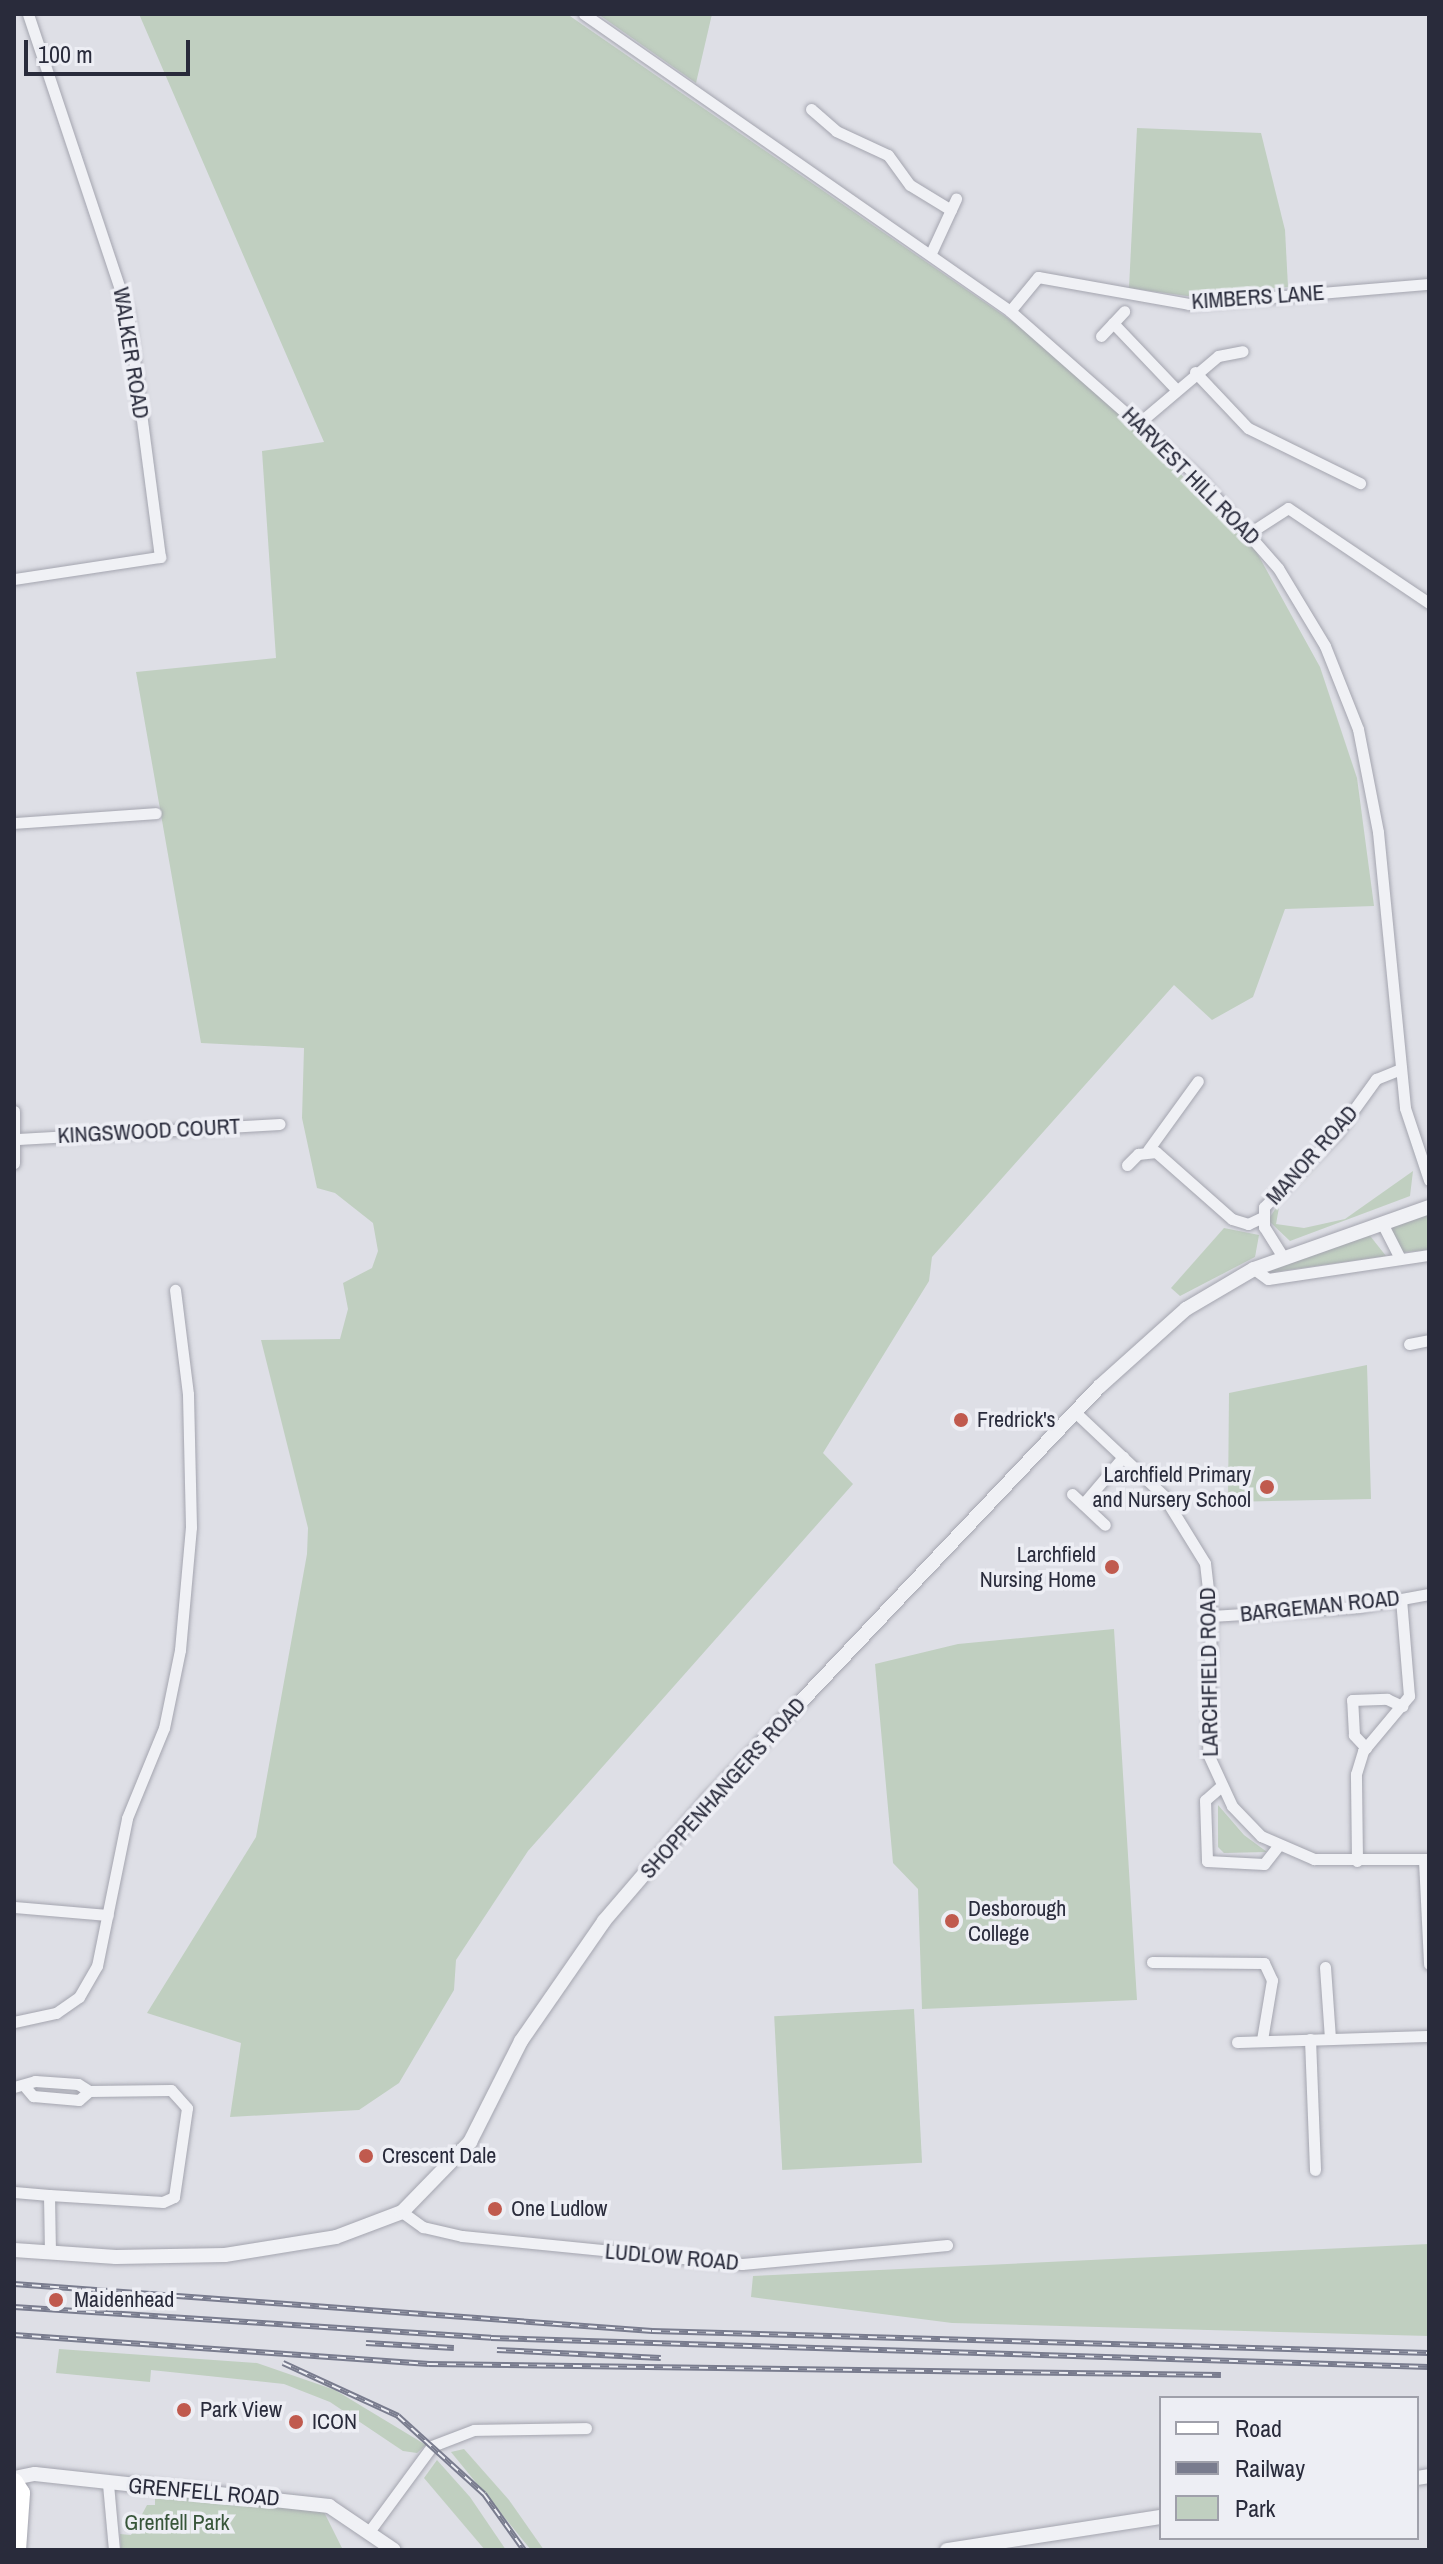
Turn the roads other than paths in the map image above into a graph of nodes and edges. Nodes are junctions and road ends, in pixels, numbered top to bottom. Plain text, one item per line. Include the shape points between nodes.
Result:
1 (28, 14) edge
2 (584, 14) edge
3 (811, 109) dead end
4 (931, 253) junction
5 (1429, 284) edge
6 (1010, 311) junction
7 (1124, 311) dead end
8 (1113, 323) junction
9 (1101, 336) dead end
10 (1243, 351) dead end
11 (1195, 372) junction
12 (1174, 387) junction
13 (1140, 422) junction
14 (1360, 483) dead end
15 (1251, 532) junction
16 (14, 579) edge
17 (1429, 603) edge
18 (156, 814) dead end
19 (14, 823) edge
20 (1401, 1069) junction
21 (1198, 1081) dead end
22 (14, 1111) edge
23 (280, 1124) dead end
24 (18, 1139) junction
25 (1148, 1150) junction
26 (14, 1163) edge
27 (1127, 1165) dead end
28 (1429, 1180) edge
29 (1429, 1207) edge
30 (1261, 1218) junction
31 (1382, 1223) junction
32 (1429, 1255) edge
33 (1399, 1256) junction
34 (1283, 1257) junction
35 (1254, 1269) junction
36 (175, 1290) dead end
37 (1429, 1340) edge
38 (1409, 1344) dead end
39 (1076, 1413) junction
40 (1123, 1457) junction
41 (1072, 1494) dead end
42 (1083, 1504) junction
43 (1105, 1525) dead end
44 (1429, 1594) edge
45 (1401, 1599) junction
46 (1211, 1616) junction
47 (1402, 1706) junction
48 (1366, 1748) junction
49 (1219, 1788) junction
50 (1278, 1846) junction
51 (1427, 1860) edge
52 (1357, 1861) junction
53 (14, 1907) edge
54 (108, 1915) junction
55 (1428, 1946) edge
56 (1152, 1962) dead end
57 (1429, 1964) edge
58 (1325, 1967) dead end
59 (14, 2022) edge
60 (1429, 2036) edge
61 (1310, 2039) junction
62 (1330, 2039) junction
63 (1262, 2040) junction
64 (1237, 2042) dead end
65 (20, 2088) edge
66 (1315, 2170) dead end
67 (14, 2192) edge
68 (49, 2195) junction
69 (402, 2212) junction
70 (947, 2245) dead end
71 (14, 2250) edge
72 (50, 2253) junction
73 (586, 2428) dead end
74 (108, 2484) junction
75 (16, 2487) edge
76 (1159, 2517) edge
77 (371, 2529) junction
78 (17, 2550) edge
79 (114, 2550) edge
80 (394, 2550) edge
81 (947, 2550) edge

1 - 16 street, WALKER ROAD via 128,313 160,557
2 - 4 street, HARVEST HILL ROAD
3 - 4 street via 836,131 888,155 910,185 953,205
4 - 6 street, HARVEST HILL ROAD
5 - 6 street, KIMBERS LANE via 1189,304 1038,277
6 - 13 street, HARVEST HILL ROAD
7 - 8 street
8 - 9 street
8 - 12 street
10 - 11 street via 1218,356
11 - 12 street
11 - 14 street via 1248,428
12 - 13 street
13 - 15 street, HARVEST HILL ROAD
15 - 17 street via 1288,508
15 - 20 street, HARVEST HILL ROAD via 1325,646 1358,729 1378,832
18 - 19 street
20 - 28 street, HARVEST HILL ROAD via 1405,1108
20 - 30 street, MANOR ROAD via 1376,1079
21 - 25 street via 1152,1137
22 - 24 street
23 - 24 street, KINGSWOOD COURT
24 - 26 street
25 - 27 street
25 - 30 street via 1232,1219 1248,1224
29 - 31 street, SHOPPENHANGERS ROAD
30 - 34 street, MANOR ROAD
31 - 33 street
31 - 34 street, SHOPPENHANGERS ROAD
32 - 33 street
33 - 35 street via 1268,1279
34 - 35 street, SHOPPENHANGERS ROAD
35 - 39 street, SHOPPENHANGERS ROAD via 1186,1309
36 - 54 street via 188,1394 190,1573 164,1728 127,1818
37 - 38 street
39 - 40 street, LARCHFIELD ROAD
39 - 69 street, SHOPPENHANGERS ROAD via 705,1803 604,1921 521,2041 470,2142
40 - 42 street
40 - 46 street, LARCHFIELD ROAD via 1183,1520 1205,1563
41 - 42 street
42 - 43 street
44 - 45 street, BARGEMAN ROAD
45 - 46 street, BARGEMAN ROAD
45 - 47 street via 1412,1678
46 - 49 street, LARCHFIELD ROAD via 1208,1754
47 - 48 street
47 - 48 street via 1387,1699 1352,1700 1354,1735
48 - 52 street via 1356,1774
49 - 50 street, LARCHFIELD ROAD via 1246,1823
49 - 50 street, LARCHFIELD ROAD via 1205,1800 1207,1861 1264,1864
50 - 52 street, LARCHFIELD ROAD via 1314,1859
51 - 52 street, LARCHFIELD ROAD
51 - 55 street
53 - 54 street
54 - 59 street via 97,1966 79,1997 56,2013
55 - 57 street
56 - 63 street via 1264,1963 1272,1980
58 - 62 street
60 - 62 street
61 - 62 street
61 - 63 street
61 - 66 street
63 - 64 street
65 - 68 street via 33,2096 79,2100 89,2091 150,2089 183,2096 180,2187 163,2202
67 - 68 street
68 - 72 street
69 - 70 street, LUDLOW ROAD via 423,2227 462,2236 742,2264
69 - 72 street, SHOPPENHANGERS ROAD via 289,2248 167,2257
71 - 72 street, SHOPPENHANGERS ROAD
73 - 77 street via 474,2430 432,2446
74 - 75 street, GRENFELL ROAD via 47,2478
74 - 77 street, GRENFELL ROAD via 315,2504
74 - 79 street
75 - 78 main road
76 - 81 street
77 - 80 street, GRENFELL ROAD

